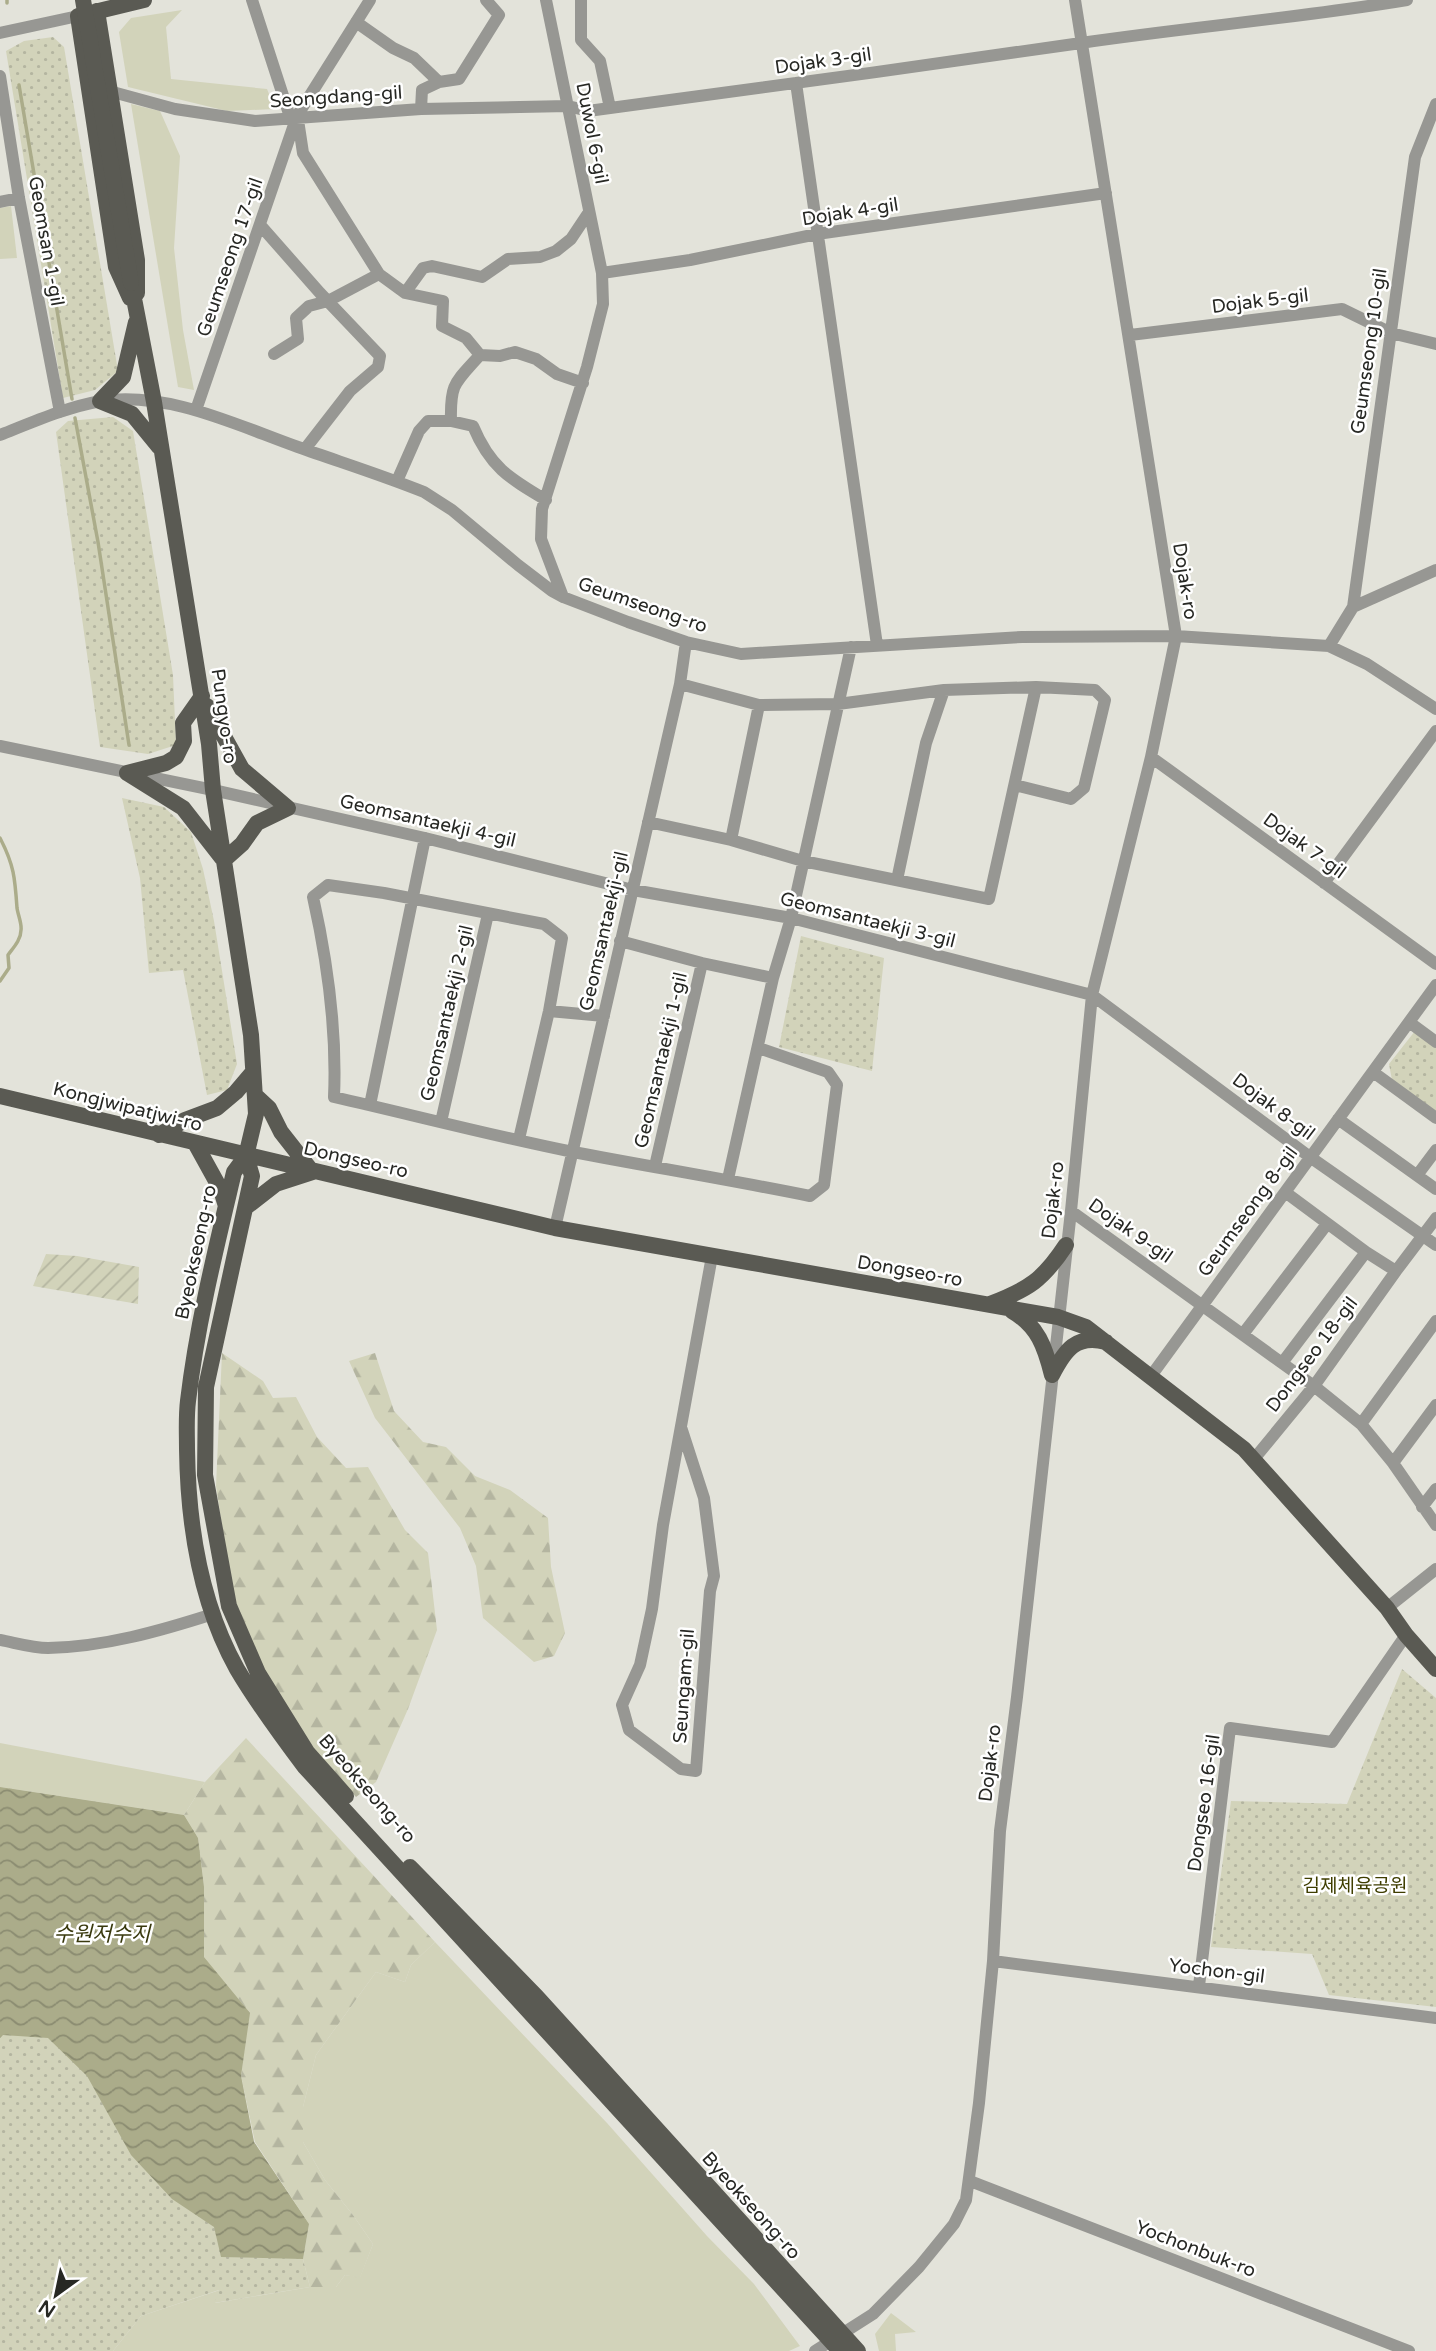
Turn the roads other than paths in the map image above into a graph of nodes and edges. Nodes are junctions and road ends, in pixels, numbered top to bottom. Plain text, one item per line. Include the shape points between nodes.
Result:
1 (83, 0) edge
2 (144, 0) edge
3 (252, 0) edge
4 (370, 0) edge
5 (486, 0) edge
6 (546, 0) edge
7 (581, 0) edge
8 (1075, 0) edge
9 (1407, 0) edge
10 (97, 11) junction
11 (78, 16) junction
12 (356, 22) junction
13 (0, 33) edge
14 (1082, 43) junction
15 (0, 76) edge
16 (439, 82) junction
17 (796, 83) junction
18 (109, 91) junction
19 (1436, 104) edge
20 (568, 106) junction
21 (421, 108) junction
22 (610, 108) junction
23 (294, 117) junction
24 (1106, 193) junction
25 (19, 198) junction
26 (0, 202) edge
27 (589, 212) junction
28 (261, 226) junction
29 (817, 234) junction
30 (601, 273) junction
31 (379, 274) junction
32 (405, 293) junction
33 (328, 301) junction
34 (137, 315) junction
35 (1391, 333) junction
36 (1130, 335) junction
37 (1436, 344) edge
38 (274, 354) dead end
39 (480, 355) junction
40 (583, 383) junction
41 (100, 401) junction
42 (154, 402) junction
43 (195, 410) junction
44 (60, 412) junction
45 (451, 421) junction
46 (0, 435) edge
47 (160, 449) junction
48 (305, 449) junction
49 (397, 481) junction
50 (546, 500) junction
51 (1436, 570) edge
52 (563, 597) junction
53 (1353, 607) junction
54 (1176, 636) junction
55 (686, 642) junction
56 (877, 645) junction
57 (1329, 646) junction
58 (851, 647) junction
59 (680, 684) junction
60 (1036, 687) junction
61 (944, 691) junction
62 (202, 696) junction
63 (838, 704) junction
64 (759, 705) junction
65 (1436, 709) edge
66 (1436, 731) edge
67 (0, 746) edge
68 (1151, 757) junction
69 (127, 774) junction
70 (1015, 785) junction
71 (213, 790) junction
72 (288, 808) junction
73 (648, 822) junction
74 (425, 838) junction
75 (731, 840) junction
76 (224, 860) junction
77 (803, 861) junction
78 (897, 880) junction
79 (1324, 883) junction
80 (633, 890) junction
81 (411, 899) junction
82 (488, 914) junction
83 (791, 918) junction
84 (620, 941) junction
85 (702, 963) junction
86 (1436, 964) edge
87 (773, 978) junction
88 (1436, 985) edge
89 (1092, 995) junction
90 (549, 1011) junction
91 (604, 1016) junction
92 (1409, 1022) junction
93 (1436, 1042) edge
94 (759, 1048) junction
95 (253, 1072) junction
96 (1373, 1072) junction
97 (255, 1095) junction
98 (0, 1096) edge
99 (370, 1105) junction
100 (1436, 1118) edge
101 (1338, 1119) junction
102 (441, 1122) junction
103 (159, 1135) junction
104 (519, 1139) junction
105 (195, 1143) junction
106 (1436, 1150) edge
107 (571, 1151) junction
108 (246, 1156) junction
109 (1310, 1157) junction
110 (656, 1166) junction
111 (314, 1170) junction
112 (1418, 1174) junction
113 (728, 1179) junction
114 (1436, 1189) edge
115 (1285, 1192) junction
116 (226, 1206) junction
117 (245, 1208) junction
118 (1071, 1211) junction
119 (1436, 1219) edge
120 (1327, 1224) junction
121 (555, 1228) junction
122 (1423, 1236) junction
123 (1066, 1245) junction
124 (1436, 1245) edge
125 (1366, 1252) junction
126 (712, 1256) junction
127 (1396, 1271) junction
128 (988, 1304) junction
129 (1202, 1305) junction
130 (1006, 1308) junction
131 (1058, 1317) junction
132 (1436, 1321) edge
133 (1243, 1334) junction
134 (1108, 1343) junction
135 (1282, 1363) junction
136 (1052, 1375) junction
137 (1151, 1376) junction
138 (1314, 1386) junction
139 (1436, 1405) edge
140 (1361, 1424) junction
141 (681, 1427) junction
142 (1254, 1459) junction
143 (1393, 1463) junction
144 (1436, 1489) edge
145 (1422, 1507) junction
146 (1436, 1525) edge
147 (1436, 1569) edge
148 (1387, 1608) junction
149 (213, 1614) junction
150 (1406, 1635) junction
151 (0, 1640) edge
152 (1436, 1668) edge
153 (993, 1961) junction
154 (1199, 1986) junction
155 (1436, 2018) edge
156 (970, 2181) junction
157 (837, 2343) edge
158 (815, 2351) edge
159 (858, 2351) edge
160 (1409, 2351) edge

1 - 34 main road, Pungyo-ro, bridge
2 - 10 main road
3 - 23 street
4 - 12 street, Geumseong 17-gil
5 - 16 street via 499,15 459,79
6 - 20 street, Duwol 6-gil
7 - 22 street via 581,40 600,61
8 - 14 street, Dojak-ro
9 - 14 street, Dojak 3-gil
10 - 11 main road
10 - 18 main road
11 - 13 street
11 - 34 main road via 116,267
12 - 16 street via 414,58
12 - 23 street, Geumseong 17-gil
14 - 17 street, Dojak 3-gil
14 - 24 street, Dojak-ro
15 - 25 street, Geomsan 1-gil
16 - 21 street via 422,90
17 - 22 street, Dojak 3-gil
17 - 29 street
18 - 23 street, Seongdang-gil via 175,109 255,121
18 - 34 main road via 137,260
19 - 35 street, Geumseong 10-gil via 1415,157
20 - 21 street, Seongdang-gil
20 - 22 street, Dojak 3-gil via 588,111
20 - 27 street, Duwol 6-gil
21 - 23 street, Seongdang-gil
23 - 28 street, Geumseong 17-gil
23 - 31 street via 303,153
24 - 29 street, Dojak 4-gil
24 - 36 street, Dojak-ro
25 - 26 street
25 - 44 street, Geomsan 1-gil
27 - 30 street, Duwol 6-gil
27 - 32 street via 556,251 508,259 482,277 424,268
28 - 33 street
28 - 43 street, Geumseong 17-gil
29 - 30 street, Dojak 4-gil
29 - 56 street
30 - 40 street, Duwol 6-gil via 603,304
31 - 32 street
31 - 33 street
32 - 39 street via 443,301 442,326 466,338
33 - 38 street via 302,312 296,318 298,339
33 - 48 street via 380,356 378,367 350,391
34 - 41 main road via 121,382
34 - 42 main road, Pungyo-ro
35 - 36 street, Dojak 5-gil via 1342,309
35 - 37 street, Dojak 5-gil
35 - 53 street, Geumseong 10-gil
36 - 54 street, Dojak-ro
39 - 40 street via 515,352
39 - 45 street via 456,382 450,396
40 - 50 street, Duwol 6-gil
41 - 42 street, Geumseong-ro
41 - 44 street, Geumseong-ro
41 - 47 main road via 132,414
42 - 43 street, Geumseong-ro
42 - 47 main road, Pungyo-ro
43 - 48 street, Geumseong-ro
44 - 46 street, Geumseong-ro
45 - 49 street via 428,421
45 - 50 street via 473,426 501,472
47 - 62 main road, Pungyo-ro
48 - 49 street, Geumseong-ro
49 - 52 street, Geumseong-ro via 452,510
50 - 52 street, Duwol 6-gil via 541,539
51 - 53 street
52 - 55 street, Geumseong-ro
53 - 57 street, Geumseong 10-gil
54 - 56 street, Geumseong-ro via 1022,637
54 - 57 street, Geumseong-ro
54 - 68 street, Dojak-ro
55 - 58 street, Geumseong-ro via 741,654
55 - 59 street, Geomsantaekji-gil
56 - 58 street, Geumseong-ro
57 - 65 street, Geumseong-ro via 1367,664
58 - 63 street
59 - 64 street
59 - 73 street, Geomsantaekji-gil
60 - 61 street
60 - 70 street
60 - 70 street via 1095,691 1105,700 1084,788 1071,799
61 - 63 street
61 - 78 street via 926,743
62 - 69 main road via 183,723 184,741 176,757
62 - 71 main road, Pungyo-ro
62 - 72 main road via 242,769
63 - 64 street
63 - 77 street
64 - 75 street
66 - 79 street
67 - 69 street, Geomsantaekji 4-gil
68 - 79 street, Dojak 7-gil
68 - 89 street, Dojak-ro
69 - 71 street, Geomsantaekji 4-gil
69 - 76 main road via 183,808
70 - 78 street via 989,899
71 - 72 street, Geomsantaekji 4-gil
71 - 76 main road, Pungyo-ro
72 - 74 street, Geomsantaekji 4-gil
72 - 76 main road via 257,824
73 - 75 street
73 - 80 street, Geomsantaekji-gil
74 - 80 street, Geomsantaekji 4-gil
74 - 81 street
75 - 77 street
76 - 95 main road, Pungyo-ro
77 - 78 street
77 - 83 street
79 - 86 street, Dojak 7-gil
80 - 83 street, Geomsantaekji 3-gil
80 - 84 street, Geomsantaekji-gil
81 - 82 street, Geomsantaekji 2-gil
81 - 99 street
81 - 99 street, Geomsantaekji 2-gil via 328,884 313,897 327,959 336,1059 334,1097
82 - 90 street, Geomsantaekji 2-gil via 544,924 562,938
82 - 102 street, Geomsantaekji 2-gil
83 - 87 street
83 - 89 street, Geomsantaekji 3-gil
84 - 85 street, Geomsantaekji 1-gil
84 - 91 street, Geomsantaekji-gil
85 - 87 street, Geomsantaekji 1-gil
85 - 110 street, Geomsantaekji 1-gil
87 - 94 street
88 - 92 street, Geumseong 8-gil
89 - 109 street, Dojak 8-gil
89 - 118 street, Dojak-ro
90 - 91 street
90 - 104 street, Geomsantaekji 2-gil
91 - 107 street, Geomsantaekji-gil
92 - 93 street
92 - 96 street, Geumseong 8-gil
94 - 113 street
94 - 113 street, Geomsantaekji 1-gil via 828,1072 837,1085 824,1185 810,1196
95 - 97 main road, Pungyo-ro
95 - 103 main road via 217,1108
96 - 100 street
96 - 101 street, Geumseong 8-gil
97 - 108 main road, Pungyo-ro via 256,1114
97 - 111 main road
98 - 103 main road, Kongjwipatjwi-ro
99 - 102 street, Geomsantaekji 2-gil
101 - 109 street, Geumseong 8-gil
101 - 112 street
102 - 104 street, Geomsantaekji 2-gil
103 - 105 main road, Kongjwipatjwi-ro
104 - 107 street, Geomsantaekji 2-gil
105 - 108 main road, Kongjwipatjwi-ro
105 - 116 main road
106 - 112 street
107 - 110 street, Geomsantaekji 1-gil
107 - 121 street, Geomsantaekji-gil
108 - 111 main road, Dongseo-ro
108 - 116 main road, Byeokseong-ro via 233,1172
108 - 117 main road, Byeokseong-ro via 252,1176
109 - 115 street, Geumseong 8-gil
109 - 122 street, Dojak 8-gil
110 - 113 street, Geomsantaekji 1-gil
111 - 117 main road via 276,1184
111 - 121 main road, Dongseo-ro
112 - 114 street
115 - 120 street
115 - 129 street, Geumseong 8-gil
116 - 149 main road, Byeokseong-ro via 187,1404 188,1494
117 - 157 main road, Byeokseong-ro via 206,1387 205,1475 229,1605 258,1673 307,1752 383,1839 537,1997
118 - 123 street, Dojak-ro
118 - 129 street, Dojak 9-gil
119 - 122 street
120 - 125 street
120 - 133 street
121 - 126 main road, Dongseo-ro
122 - 124 street, Dojak 8-gil
122 - 127 street, Dongseo 18-gil
123 - 128 main road via 1038,1281
123 - 131 street, Dojak-ro
125 - 127 street
125 - 135 street
126 - 128 main road, Dongseo-ro
126 - 141 street, Seungam-gil
127 - 138 street, Dongseo 18-gil
128 - 130 main road, Dongseo-ro
129 - 133 street, Dojak 9-gil
129 - 137 street
130 - 131 main road, Dongseo-ro
130 - 136 main road via 1036,1331
131 - 134 main road, Dongseo-ro via 1086,1327
131 - 136 street, Dojak-ro
132 - 140 street
133 - 135 street, Dojak 9-gil
134 - 136 main road via 1096,1339 1076,1343
134 - 137 main road, Dongseo-ro
135 - 138 street, Dojak 9-gil
136 - 153 street, Dojak-ro via 1000,1831
137 - 142 main road, Dongseo-ro
138 - 140 street, Dojak 9-gil
138 - 142 street, Dongseo 18-gil
139 - 143 street
140 - 143 street, Dojak 9-gil
141 - 141 street, Seungam-gil via 704,1498 714,1576 696,1771 681,1769 629,1730 622,1705 640,1665 652,1609
142 - 148 main road, Dongseo-ro
143 - 145 street, Dojak 9-gil
144 - 145 street
145 - 146 street, Dojak 9-gil
147 - 148 street
148 - 150 main road, Dongseo-ro
149 - 151 street via 91,1645 46,1648
149 - 157 main road, Byeokseong-ro via 236,1667 303,1766
150 - 152 main road, Dongseo-ro
150 - 154 street, Dongseo 16-gil via 1332,1742 1230,1728
153 - 154 street, Yochon-gil
153 - 156 street, Dojak-ro
154 - 155 street, Yochon-gil
156 - 157 street, Dojak-ro via 954,2224 919,2267
156 - 160 street, Yochonbuk-ro
157 - 158 street, Dojak-ro
157 - 159 main road, Byeokseong-ro

